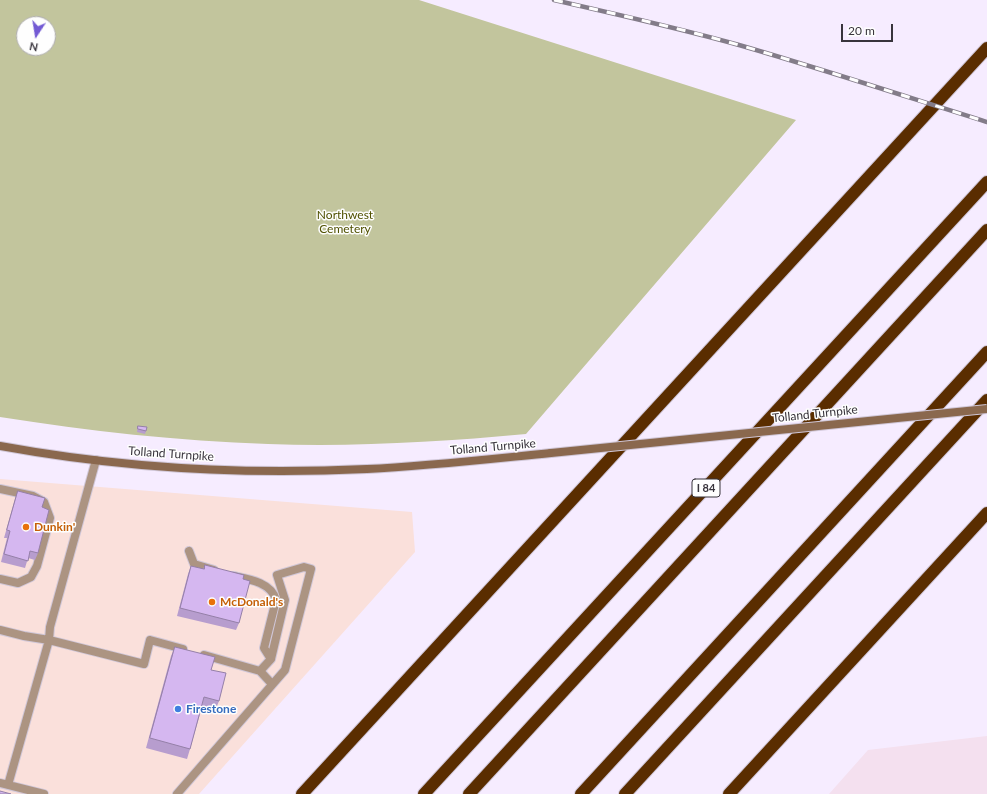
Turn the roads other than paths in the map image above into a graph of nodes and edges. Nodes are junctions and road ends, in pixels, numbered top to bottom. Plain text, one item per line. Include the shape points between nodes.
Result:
1 (987, 48) edge
2 (987, 182) edge
3 (987, 230) edge
4 (987, 352) edge
5 (987, 400) edge
6 (987, 409) edge
7 (0, 446) edge
8 (96, 460) junction
9 (0, 489) edge
10 (987, 513) edge
11 (189, 551) dead end
12 (0, 579) edge
13 (0, 630) edge
14 (49, 640) junction
15 (271, 659) junction
16 (260, 671) junction
17 (272, 684) junction
18 (4, 784) edge
19 (44, 794) edge
20 (177, 794) edge
21 (302, 794) edge
22 (424, 794) edge
23 (469, 794) edge
24 (581, 794) edge
25 (625, 794) edge
26 (729, 794) edge

1 - 21 highway
2 - 22 highway, I 84
3 - 23 highway
4 - 24 highway
5 - 25 highway
6 - 8 main road, Tolland Turnpike, bridge via 376,469 292,471
7 - 8 main road, Tolland Turnpike
8 - 14 lane via 50,627
9 - 12 lane via 33,496 44,502 50,518 37,566 31,577 18,583
10 - 26 highway
11 - 15 lane via 194,564 231,576 255,580 274,594 276,600 264,648
13 - 14 lane
14 - 16 lane via 144,664 150,640
14 - 18 lane
15 - 16 lane
15 - 17 lane via 285,600 277,575 304,567 311,569 285,670
16 - 17 lane
17 - 20 lane
18 - 19 lane

